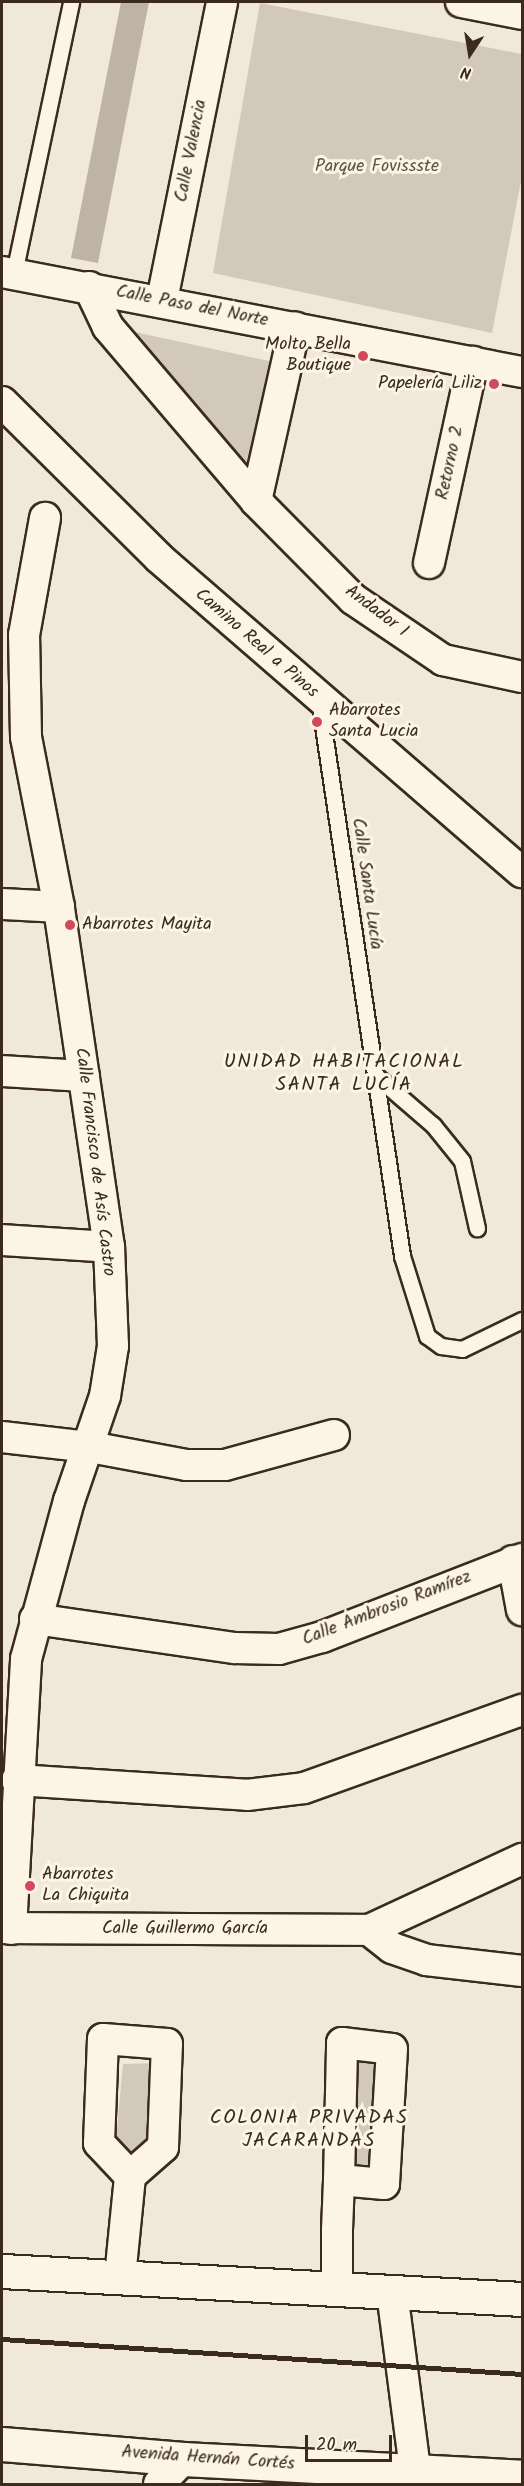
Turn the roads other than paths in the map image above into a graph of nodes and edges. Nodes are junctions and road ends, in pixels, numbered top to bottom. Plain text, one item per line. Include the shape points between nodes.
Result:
1 (71, 2) edge
2 (222, 2) edge
3 (461, 2) edge
4 (522, 14) edge
5 (8, 272) edge
6 (88, 287) junction
7 (162, 300) junction
8 (295, 327) junction
9 (473, 362) junction
10 (522, 372) edge
11 (2, 402) edge
12 (256, 501) junction
13 (45, 518) dead end
14 (429, 563) dead end
15 (522, 677) edge
16 (319, 699) junction
17 (14, 734) edge
18 (522, 872) edge
19 (2, 904) edge
20 (59, 907) junction
21 (2, 1071) edge
22 (375, 1075) junction
23 (84, 1076) junction
24 (477, 1228) dead end
25 (2, 1240) edge
26 (109, 1247) junction
27 (522, 1320) edge
28 (334, 1435) dead end
29 (2, 1437) edge
30 (90, 1447) junction
31 (518, 1560) edge
32 (522, 1610) edge
33 (35, 1619) junction
34 (522, 1710) edge
35 (18, 1780) junction
36 (522, 1859) edge
37 (6, 1928) edge
38 (369, 1929) junction
39 (522, 1971) edge
40 (130, 2176) dead end
41 (339, 2180) dead end
42 (2, 2271) edge
43 (120, 2277) junction
44 (337, 2289) junction
45 (392, 2292) junction
46 (522, 2299) edge
47 (2, 2444) edge
48 (183, 2459) junction
49 (522, 2477) edge
50 (416, 2478) edge
51 (159, 2484) edge

1 - 5 lane
2 - 7 street, Calle Valencia
3 - 4 street
5 - 6 street, Calle Paso del Norte
6 - 7 street, Calle Paso del Norte
6 - 12 street, Andador 1 via 108,327
7 - 8 street, Calle Paso del Norte
8 - 9 street, Calle Paso del Norte
8 - 12 street
9 - 10 street, Calle Paso del Norte
9 - 14 street, Retorno 2
11 - 16 street, Camino Real a Pinos via 159,558
12 - 15 street, Andador 1 via 353,599 443,660
13 - 17 street, Calle Francisco de Asís Castro via 24,635
16 - 18 street, Camino Real a Pinos
16 - 22 lane, Calle Santa Lucía
17 - 20 street, Calle Francisco de Asís Castro
19 - 20 street
20 - 23 street, Calle Francisco de Asís Castro
21 - 23 street
22 - 24 lane via 433,1125 462,1161
22 - 27 lane, Calle Santa Lucía via 402,1256 427,1336 441,1346 462,1349
23 - 26 street, Calle Francisco de Asís Castro
25 - 26 street
26 - 30 street, Calle Francisco de Asís Castro via 112,1346 105,1396
28 - 30 street via 225,1465 186,1465
29 - 30 street
30 - 33 street, Calle Francisco de Asís Castro
31 - 32 street
31 - 33 street, Calle Ambrosio Ramírez via 322,1637 279,1649 235,1648
33 - 35 street, Calle Francisco de Asís Castro via 26,1659
34 - 35 street via 304,1788 247,1795
35 - 37 street, Calle Francisco de Asís Castro
36 - 38 street, Calle Guillermo García
37 - 38 street, Calle Guillermo García
38 - 39 street via 392,1948 426,1960
40 - 43 street
41 - 44 street
42 - 43 main road
43 - 44 main road
44 - 45 main road
45 - 46 main road
45 - 50 street
47 - 48 main road, Avenida Hernán Cortés
48 - 50 main road, Avenida Hernán Cortés
48 - 51 street
49 - 50 main road, Avenida Hernán Cortés

